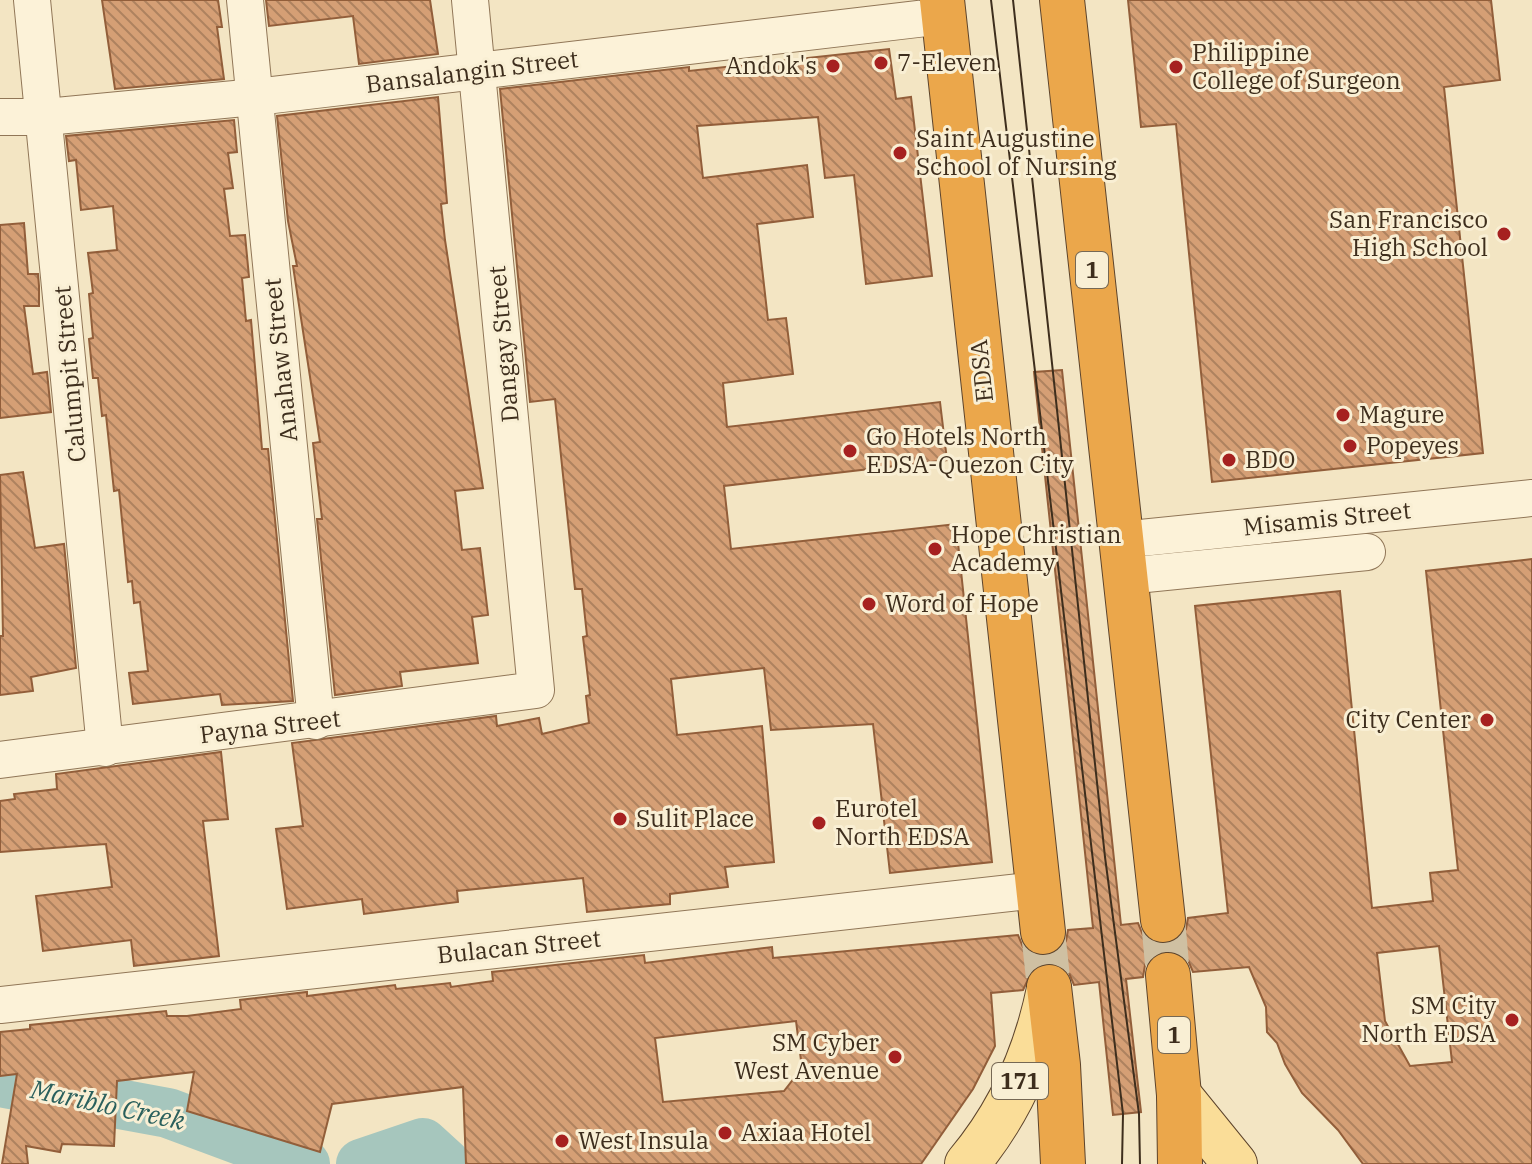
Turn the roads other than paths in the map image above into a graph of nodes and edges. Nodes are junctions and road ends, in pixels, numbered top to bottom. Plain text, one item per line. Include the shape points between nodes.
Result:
1 (32, 0) edge
2 (245, 0) edge
3 (470, 0) edge
4 (1053, 0) edge
5 (1062, 0) edge
6 (942, 8) edge
7 (478, 71) junction
8 (256, 97) junction
9 (0, 117) edge
10 (46, 117) junction
11 (1532, 498) edge
12 (1120, 552) junction
13 (1367, 552) dead end
14 (537, 687) joint
15 (316, 721) junction
16 (105, 748) junction
17 (0, 760) edge
18 (1038, 890) junction
19 (1163, 920) tunnel mouth
20 (1043, 932) tunnel mouth
21 (1168, 975) tunnel mouth
22 (1049, 987) joint
23 (0, 1005) edge
24 (1179, 1095) junction
25 (967, 1164) edge
26 (1063, 1164) edge
27 (1180, 1164) edge
28 (1235, 1164) edge

1 - 10 street, Calumpit Street
2 - 8 street, Anahaw Street
3 - 7 street, Dangay Street
4 - 12 highway via 1105,516
5 - 12 highway, 1
6 - 7 street, Bansalangin Street
6 - 18 highway, EDSA
7 - 8 street, Bansalangin Street
7 - 14 street, Dangay Street
8 - 10 street, Bansalangin Street
8 - 15 street, Anahaw Street
9 - 10 street, Bansalangin Street
10 - 16 street, Calumpit Street
11 - 12 street, Misamis Street
12 - 13 street, Misamis Street
12 - 19 highway, 1
14 - 15 street, Payna Street via 528,694
15 - 16 street, Payna Street
16 - 17 street, Payna Street
18 - 20 highway, EDSA
18 - 23 street, Bulacan Street
21 - 24 highway, 1
22 - 25 main road, 171 via 1025,1071
22 - 26 highway
24 - 27 highway, 1
24 - 28 main road

